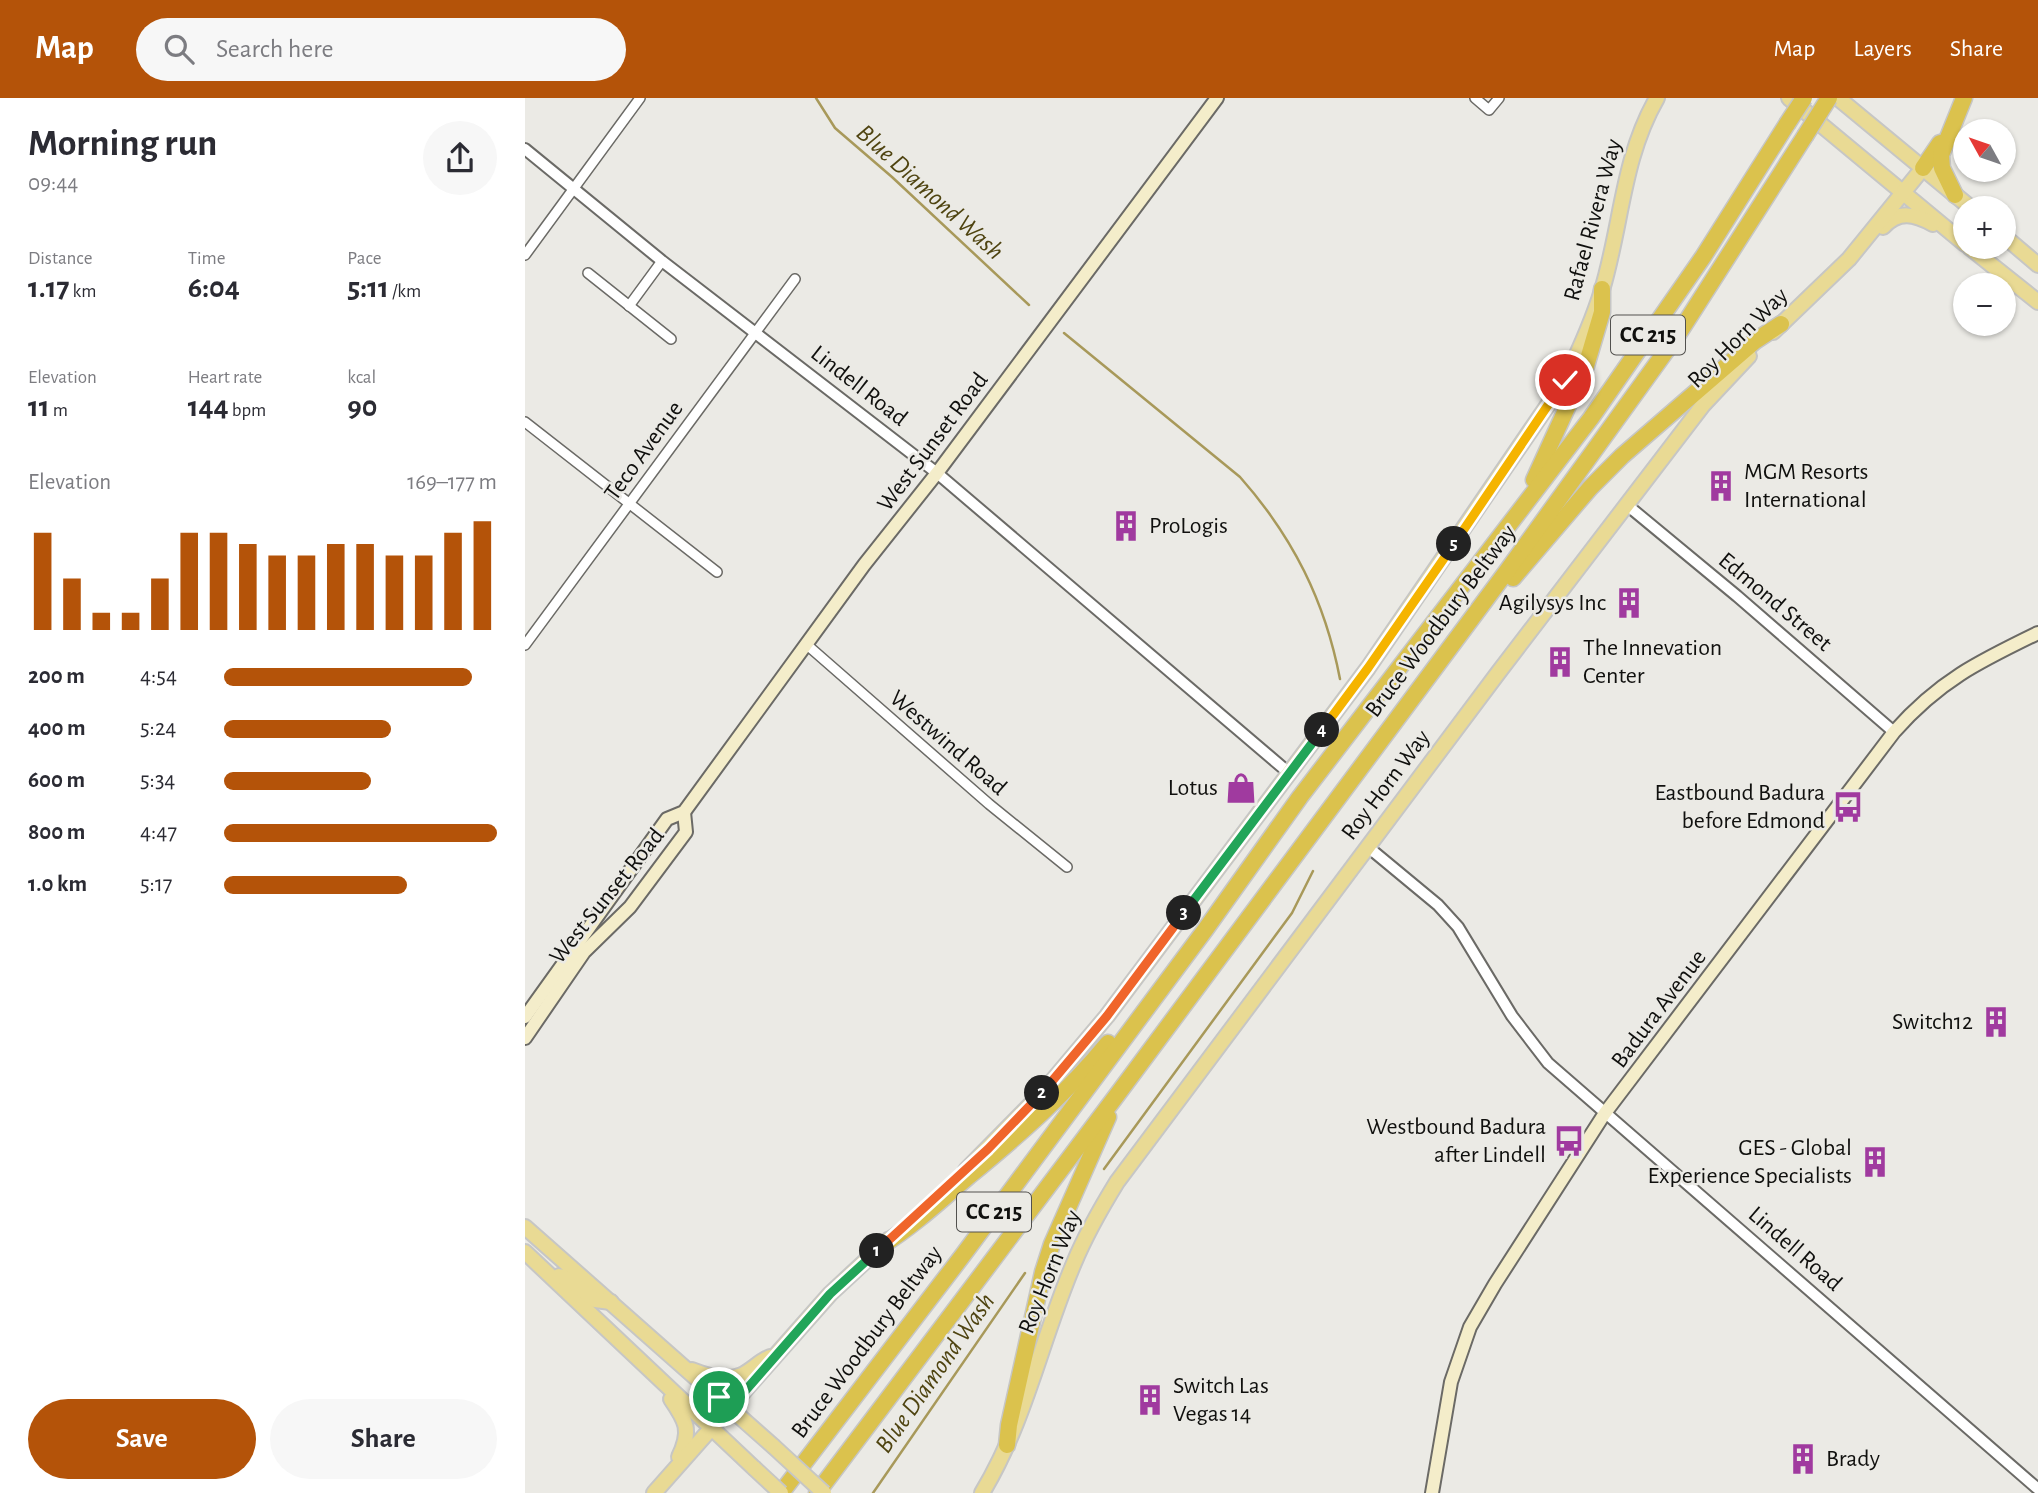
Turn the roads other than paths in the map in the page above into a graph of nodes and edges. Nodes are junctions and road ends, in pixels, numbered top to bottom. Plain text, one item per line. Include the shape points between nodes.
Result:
1 (641, 98) edge
2 (1217, 98) edge
3 (1475, 98) edge
4 (1499, 98) edge
5 (1657, 98) edge
6 (1789, 98) edge
7 (1804, 98) edge
8 (1829, 98) edge
9 (1838, 98) edge
10 (1964, 98) edge
11 (1951, 126) junction
12 (525, 149) edge
13 (1923, 168) junction
14 (574, 188) junction
15 (1903, 192) junction
16 (1955, 195) joint
17 (1953, 234) edge
18 (1953, 237) edge
19 (2016, 246) edge
20 (525, 255) edge
21 (1984, 259) edge
22 (1849, 260) junction
23 (662, 261) junction
24 (2038, 265) edge
25 (588, 273) dead end
26 (795, 279) dead end
27 (1602, 289) junction
28 (2038, 302) edge
29 (629, 306) junction
30 (1781, 324) junction
31 (756, 332) junction
32 (671, 339) dead end
33 (525, 422) edge
34 (937, 473) junction
35 (629, 504) junction
36 (1627, 505) junction
37 (1499, 540) junction
38 (717, 572) dead end
39 (2038, 633) edge
40 (806, 644) junction
41 (525, 645) edge
42 (1441, 658) junction
43 (1893, 732) junction
44 (1289, 773) junction
45 (684, 812) junction
46 (1368, 847) junction
47 (1067, 867) dead end
48 (1205, 930) junction
49 (525, 1017) edge
50 (525, 1038) edge
51 (1117, 1095) junction
52 (1605, 1113) junction
53 (525, 1227) edge
54 (881, 1247) junction
55 (525, 1252) edge
56 (551, 1275) junction
57 (611, 1302) junction
58 (781, 1352) junction
59 (686, 1368) junction
60 (667, 1388) junction
61 (731, 1407) junction
62 (711, 1428) junction
63 (1007, 1444) junction
64 (670, 1474) junction
65 (2038, 1489) edge
66 (654, 1493) edge
67 (781, 1493) edge
68 (817, 1493) edge
69 (824, 1493) edge
70 (982, 1493) edge
71 (1432, 1493) edge

1 - 14 street
2 - 34 main road, West Sunset Road
3 - 4 street via 1489,110
5 - 27 main road, Rafael Rivera Way via 1630,160
6 - 15 main road
7 - 37 highway, Bruce Woodbury Beltway / CC 215, bridge via 1696,268
8 - 42 highway, Bruce Woodbury Beltway / CC 215, bridge via 1679,333
9 - 13 main road
10 - 11 highway
11 - 13 highway
11 - 16 highway via 1940,161
12 - 14 street, Lindell Road
13 - 15 main road, Roy Horn Way
13 - 16 main road
14 - 20 street
14 - 23 street, Lindell Road
15 - 17 main road
15 - 22 main road, Roy Horn Way
18 - 22 main road via 1921,218 1901,215 1890,219
19 - 24 main road
21 - 28 main road
22 - 30 main road, Roy Horn Way
23 - 29 street
23 - 31 street, Lindell Road
25 - 29 street
26 - 31 street, Teco Avenue
27 - 37 highway via 1602,312 1586,366 1540,470
27 - 44 main road, Rafael Rivera Way via 1565,380 1391,635
29 - 32 street
30 - 36 main road, Roy Horn Way via 1728,376
30 - 42 highway via 1755,341 1622,456
31 - 34 street, Lindell Road
31 - 35 street, Teco Avenue
33 - 35 street
34 - 40 main road, West Sunset Road
34 - 44 street, Lindell Road
35 - 38 street
35 - 41 street, Teco Avenue
36 - 43 street, Edmond Street
36 - 46 main road, Roy Horn Way
37 - 48 highway, Bruce Woodbury Beltway / CC 215 via 1300,797
39 - 43 main road, Badura Avenue via 1977,663 1936,690
40 - 45 main road, West Sunset Road
40 - 47 street, Westwind Road
42 - 51 highway, Bruce Woodbury Beltway / CC 215
43 - 52 main road, Badura Avenue
44 - 54 main road, Rafael Rivera Way via 1107,1016 1043,1091 988,1149
45 - 49 main road, West Sunset Road via 667,819
45 - 50 main road, West Sunset Road via 686,832 630,907 584,952
46 - 52 street, Lindell Road via 1458,926 1512,1016 1548,1063
46 - 63 main road, Roy Horn Way via 1096,1215
48 - 54 highway via 1180,953 1057,1100
48 - 67 highway, Bruce Woodbury Beltway / CC 215
51 - 63 highway via 1046,1262
51 - 68 highway, Bruce Woodbury Beltway / CC 215
52 - 65 street, Lindell Road
52 - 71 main road, Badura Avenue via 1470,1327 1451,1382
53 - 57 main road
54 - 58 main road, Rafael Rivera Way via 830,1294
55 - 56 main road
56 - 57 main road via 564,1276 595,1300
56 - 60 main road
57 - 59 main road
58 - 59 main road via 730,1378
58 - 61 main road, Rafael Rivera Way
59 - 61 main road
60 - 62 main road
60 - 64 main road via 687,1429
61 - 62 main road, Rafael Rivera Way
61 - 69 main road, bridge
62 - 64 main road, Rafael Rivera Way
62 - 67 main road, bridge
63 - 70 main road, Roy Horn Way
64 - 66 main road, Rafael Rivera Way

